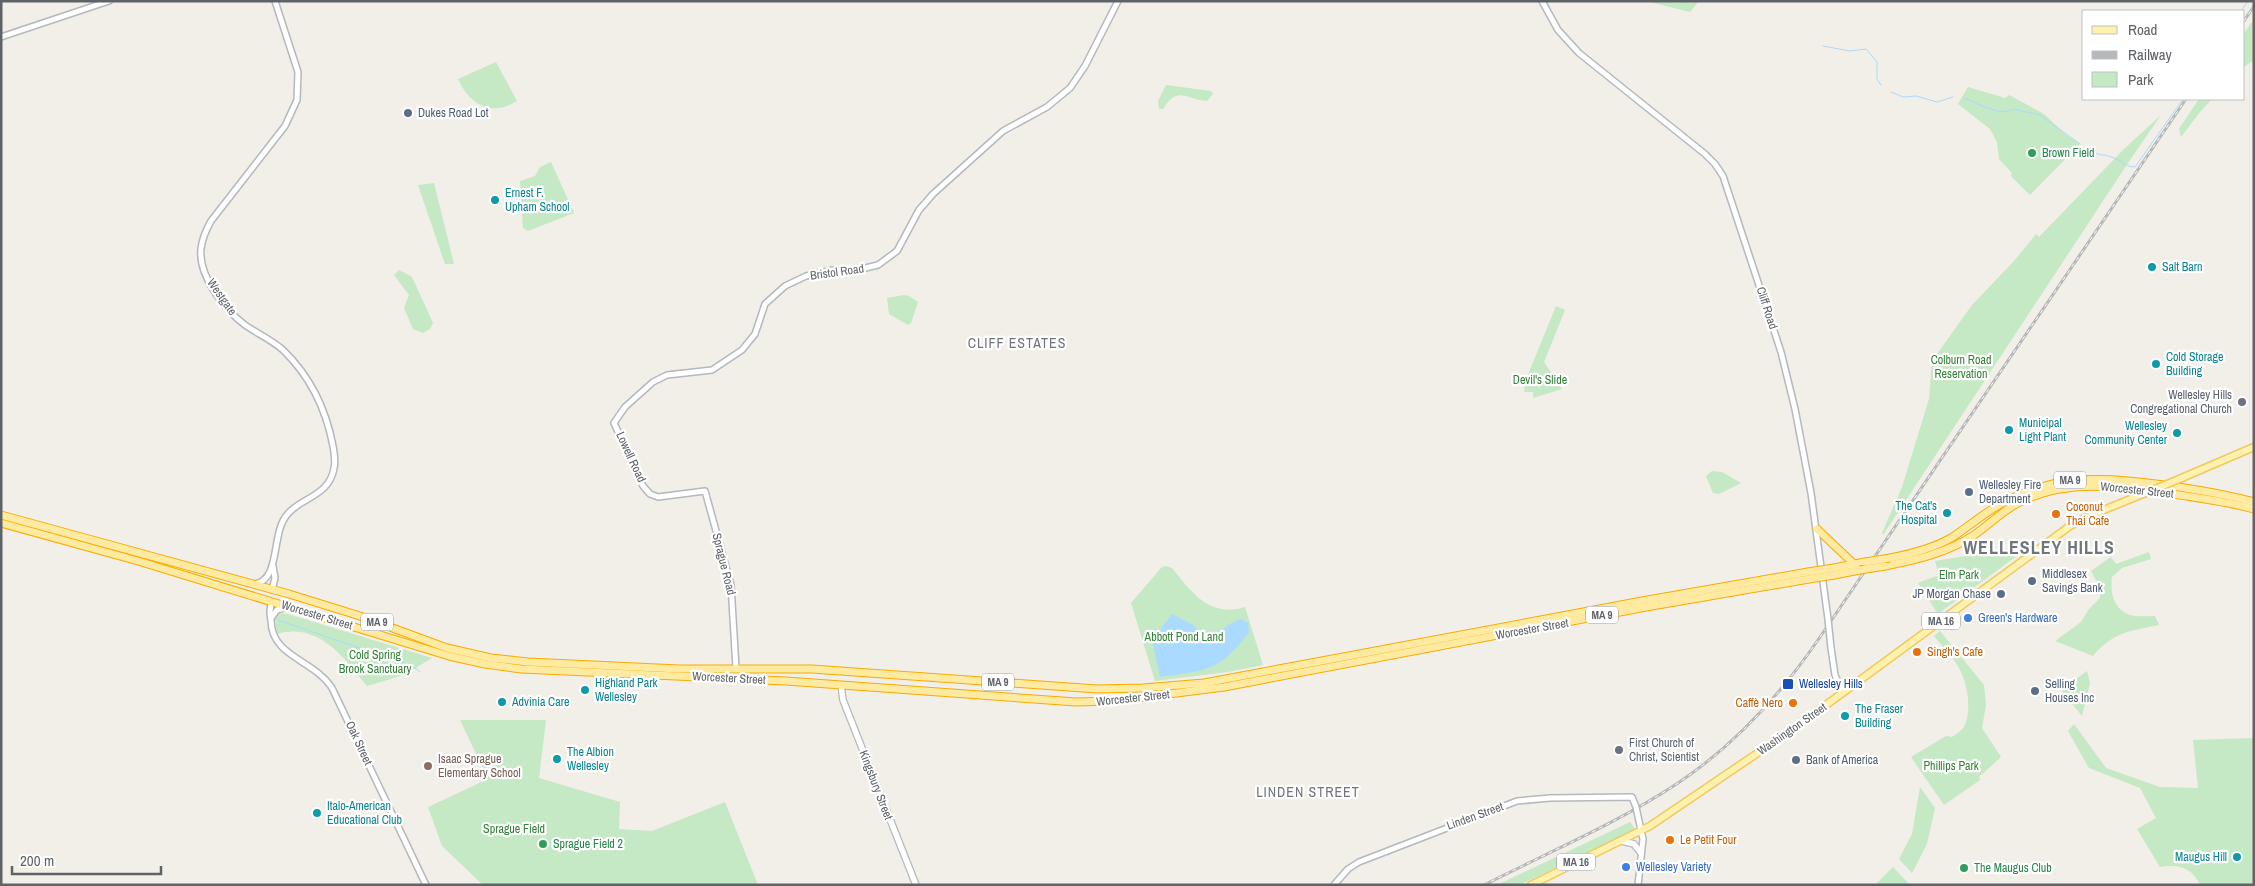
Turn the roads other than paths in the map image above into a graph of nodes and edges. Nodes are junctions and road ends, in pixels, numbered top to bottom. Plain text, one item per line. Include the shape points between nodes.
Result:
1 (109, 1) edge
2 (275, 1) edge
3 (1118, 1) edge
4 (1542, 1) edge
5 (1, 37) edge
6 (614, 422) joint
7 (2254, 447) edge
8 (705, 491) joint
9 (2254, 502) edge
10 (2254, 509) edge
11 (1, 515) edge
12 (1, 523) edge
13 (1817, 529) junction
14 (273, 563) junction
15 (1854, 564) junction
16 (1834, 571) junction
17 (1808, 576) junction
18 (253, 584) junction
19 (272, 590) junction
20 (244, 594) junction
21 (298, 597) junction
22 (272, 602) junction
23 (292, 608) junction
24 (271, 621) junction
25 (762, 667) junction
26 (736, 668) junction
27 (761, 680) junction
28 (977, 680) junction
29 (841, 685) junction
30 (1843, 693) junction
31 (973, 694) junction
32 (1640, 831) junction
33 (1622, 841) junction
34 (1640, 853) junction
35 (426, 885) edge
36 (916, 885) edge
37 (1334, 885) edge
38 (1531, 885) edge
39 (1638, 885) edge

1 - 5 street
2 - 14 street, Westgate via 298,72 297,100 284,126 211,221 201,250 204,270 213,288 245,325 283,350 316,391 329,426 334,456 331,479 316,496 293,507 285,516 275,542
3 - 6 street, Bristol Road via 1087,63 1072,85 1047,107 1003,131 933,194 919,210 897,251 878,264 857,270 833,270 790,283 766,304 755,334 742,350 712,370 667,376 653,382 625,407
4 - 13 street, Cliff Road via 1558,30 1579,53 1705,154 1722,173 1781,352 1797,417
6 - 8 street, Lowell Road via 643,486 650,494 658,498
7 - 30 main road, Washington Street / MA 16, bridge via 2070,526
8 - 26 street, Sprague Road via 732,585
9 - 15 highway, Worcester Street / MA 9, bridge via 2119,479 2072,480 2020,494 1996,506 1940,544 1919,552
10 - 16 highway, Worcester Street / MA 9, bridge via 2208,498 2124,487 2068,487 2021,501 1972,536 1923,558 1860,570
11 - 18 highway, Worcester Street / MA 9
12 - 20 highway, Worcester Street / MA 9
13 - 15 highway
13 - 30 street, Cliff Road, bridge via 1835,675
14 - 18 street, Westgate via 267,580
14 - 19 street, Westgate via 275,578
15 - 16 highway, Worcester Street / MA 9
16 - 17 highway, Worcester Street / MA 9, bridge
17 - 28 highway, Worcester Street / MA 9 via 1642,601 1204,683 1097,689
17 - 31 highway, Worcester Street / MA 9 via 1196,691 1094,702
18 - 19 highway, Worcester Street / MA 9
19 - 20 highway
19 - 21 highway, Worcester Street / MA 9
20 - 22 highway, Worcester Street / MA 9
21 - 22 highway via 284,597
21 - 26 highway, Worcester Street / MA 9 via 447,648 501,660 679,669
22 - 23 highway, Worcester Street / MA 9
22 - 24 street, Oak Street
23 - 24 street via 277,610
23 - 27 highway, Worcester Street / MA 9 via 449,656 494,666
24 - 35 street, Oak Street via 272,635 280,647 314,668 332,688
25 - 26 highway, Worcester Street / MA 9
25 - 27 highway
25 - 28 highway, Worcester Street / MA 9
27 - 29 highway, Worcester Street / MA 9
28 - 31 highway via 979,688
29 - 31 highway, Worcester Street / MA 9
29 - 36 main road, Kingsbury Street via 843,700
30 - 32 main road, Washington Street / MA 16 via 1720,780
32 - 33 main road, Washington Street / MA 16
32 - 34 street via 1643,838
32 - 37 street, Linden Street, bridge via 1632,797 1517,801 1358,862
33 - 34 main road via 1634,844
33 - 38 main road, Washington Street / MA 16
34 - 39 street

